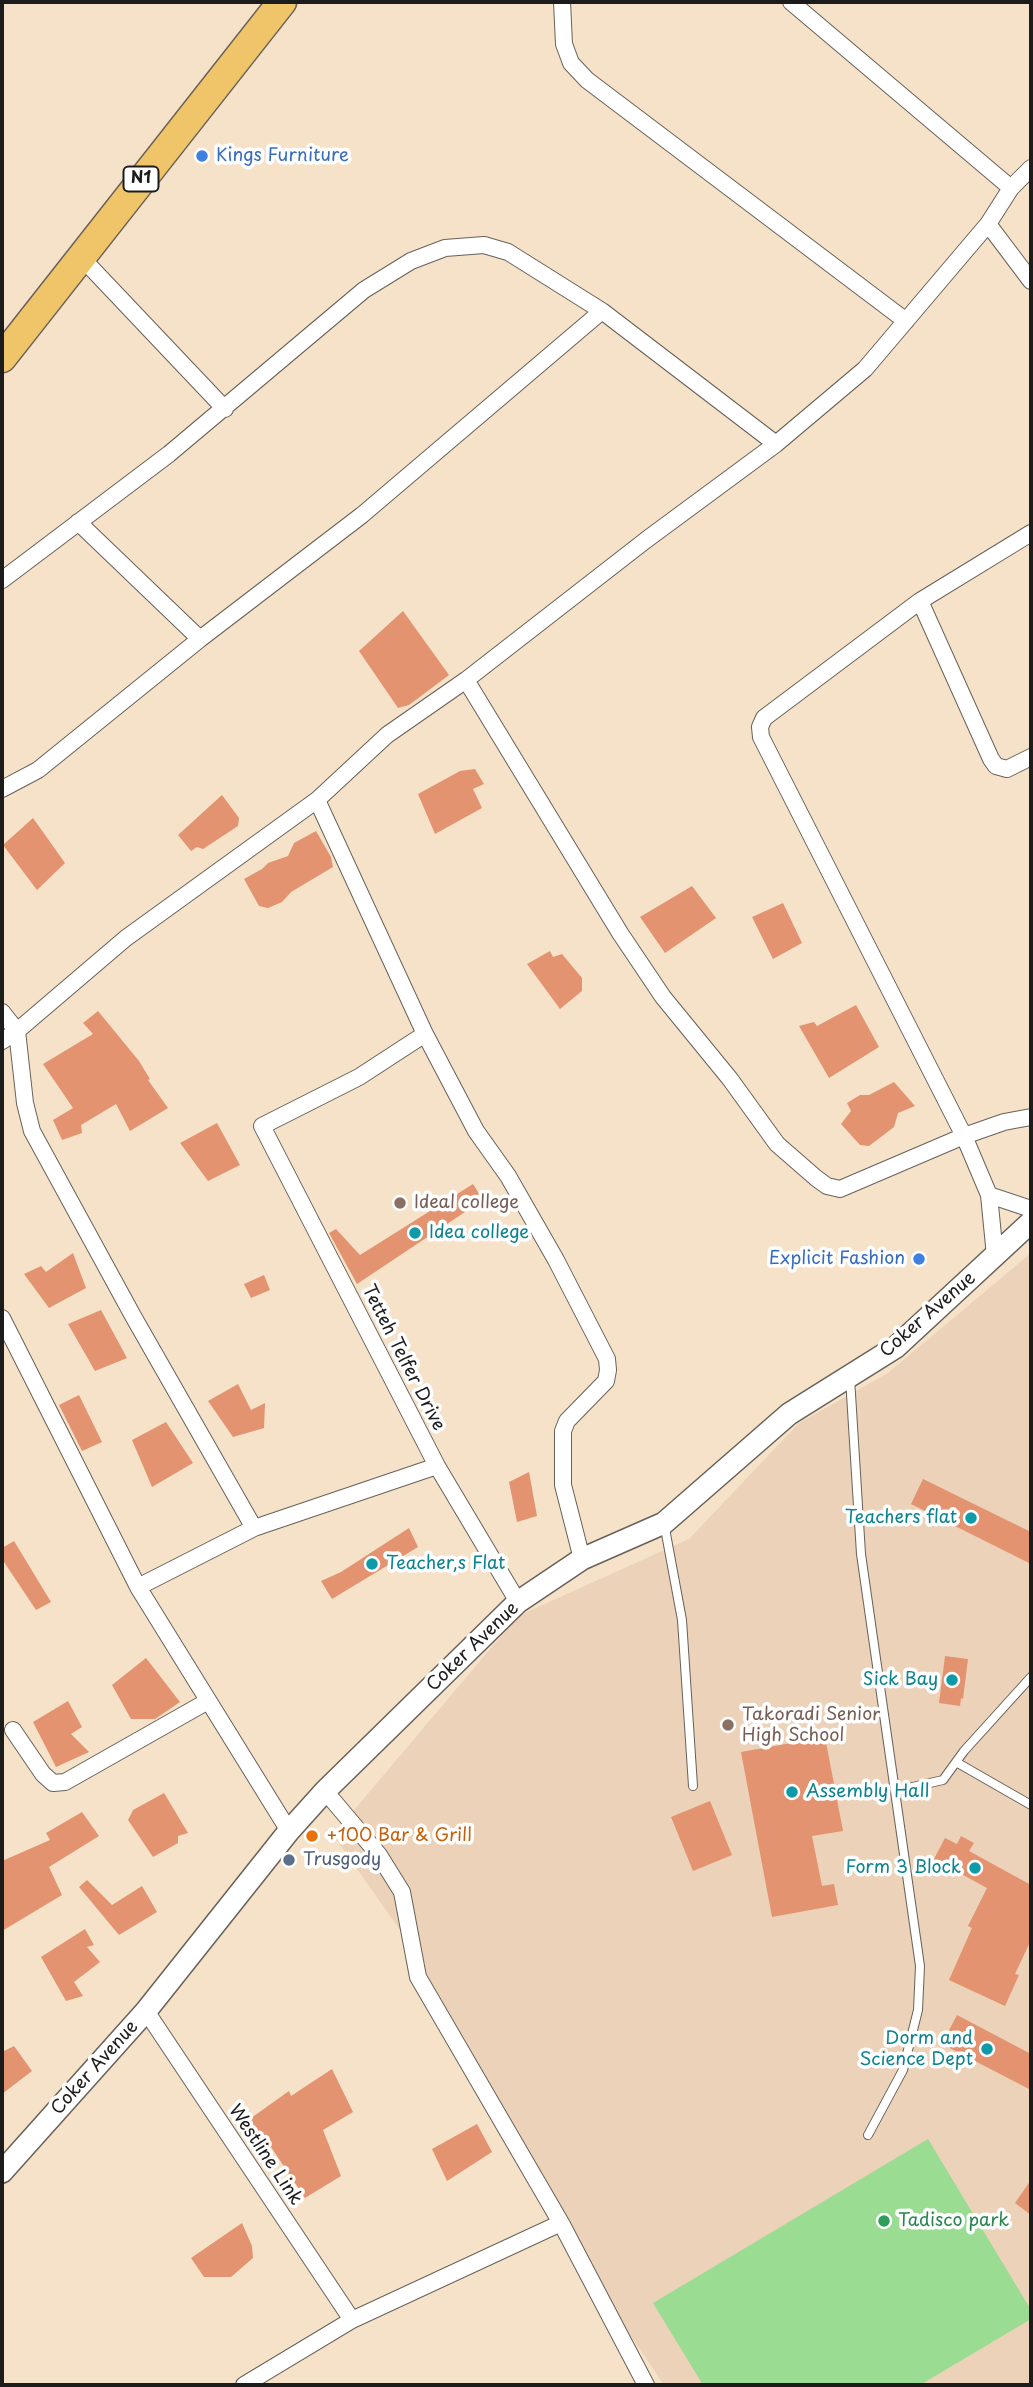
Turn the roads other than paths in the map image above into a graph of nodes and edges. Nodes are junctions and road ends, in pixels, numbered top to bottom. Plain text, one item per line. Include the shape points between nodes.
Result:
1 (282, 2) edge
2 (562, 2) edge
3 (791, 2) edge
4 (1031, 168) edge
5 (1011, 188) junction
6 (988, 224) junction
7 (80, 256) junction
8 (1031, 281) edge
9 (602, 311) junction
10 (906, 321) junction
11 (2, 358) edge
12 (225, 409) junction
13 (776, 444) junction
14 (78, 522) junction
15 (1031, 533) edge
16 (2, 580) edge
17 (920, 601) junction
18 (200, 639) junction
19 (466, 680) junction
20 (1031, 757) edge
21 (2, 789) edge
22 (317, 800) junction
23 (2, 1012) edge
24 (18, 1031) junction
25 (425, 1034) junction
26 (2, 1041) edge
27 (1031, 1117) edge
28 (964, 1136) junction
29 (989, 1195) junction
30 (1031, 1209) edge
31 (1031, 1222) edge
32 (995, 1256) junction
33 (2, 1318) edge
34 (850, 1378) junction
35 (437, 1466) junction
36 (664, 1523) junction
37 (254, 1528) junction
38 (582, 1559) junction
39 (138, 1587) junction
40 (517, 1602) junction
41 (1031, 1676) edge
42 (208, 1700) junction
43 (13, 1730) dead end
44 (956, 1762) junction
45 (693, 1786) dead end
46 (325, 1791) junction
47 (895, 1791) junction
48 (1031, 1805) edge
49 (289, 1831) junction
50 (146, 2011) junction
51 (868, 2135) dead end
52 (2, 2172) edge
53 (561, 2223) junction
54 (352, 2320) junction
55 (244, 2385) edge
56 (646, 2385) edge

1 - 7 highway, N1
2 - 10 street via 564,44 571,63 587,80
3 - 5 street
4 - 5 street
5 - 6 street
6 - 8 street
6 - 10 street
7 - 11 highway, N1
7 - 12 street
9 - 12 street via 508,252 484,245 445,248 411,261 365,290
9 - 13 street
9 - 18 street via 362,515
10 - 13 street via 865,369
12 - 14 street
13 - 19 street
14 - 16 street
14 - 18 street
15 - 17 street
17 - 20 street via 990,759 1007,769
17 - 28 street via 764,718 760,727 761,737
18 - 21 street via 38,770
19 - 22 street via 387,735
19 - 28 street via 627,944 777,1144 827,1186 840,1189
22 - 24 street via 126,937
22 - 25 street
23 - 24 street
24 - 26 street
24 - 37 street via 32,1131
25 - 35 street, Tetteh Telfer Drive via 359,1077 262,1126
25 - 38 street via 476,1131 549,1248 607,1359 606,1381 566,1421 563,1431 563,1485
27 - 28 street
28 - 29 street
29 - 30 street
29 - 32 street
31 - 32 street, Coker Avenue
32 - 34 street, Coker Avenue via 896,1347
33 - 39 street
34 - 36 street, Coker Avenue via 789,1414
34 - 47 lane via 861,1554
35 - 37 street
35 - 40 street, Tetteh Telfer Drive
36 - 38 street, Coker Avenue
36 - 45 lane via 682,1620
37 - 39 street
38 - 40 street, Coker Avenue
39 - 42 street
40 - 46 street, Coker Avenue
41 - 44 lane
42 - 43 street via 65,1782 53,1783 43,1774
42 - 49 street
44 - 47 lane via 943,1780
44 - 48 lane
46 - 49 street, Coker Avenue
46 - 53 street via 379,1855 402,1892 418,1977
47 - 51 lane via 920,1966 918,2010 902,2070
49 - 50 street, Coker Avenue
50 - 52 street, Coker Avenue
50 - 54 street, Westline Link
53 - 54 street
53 - 56 street
54 - 55 street

